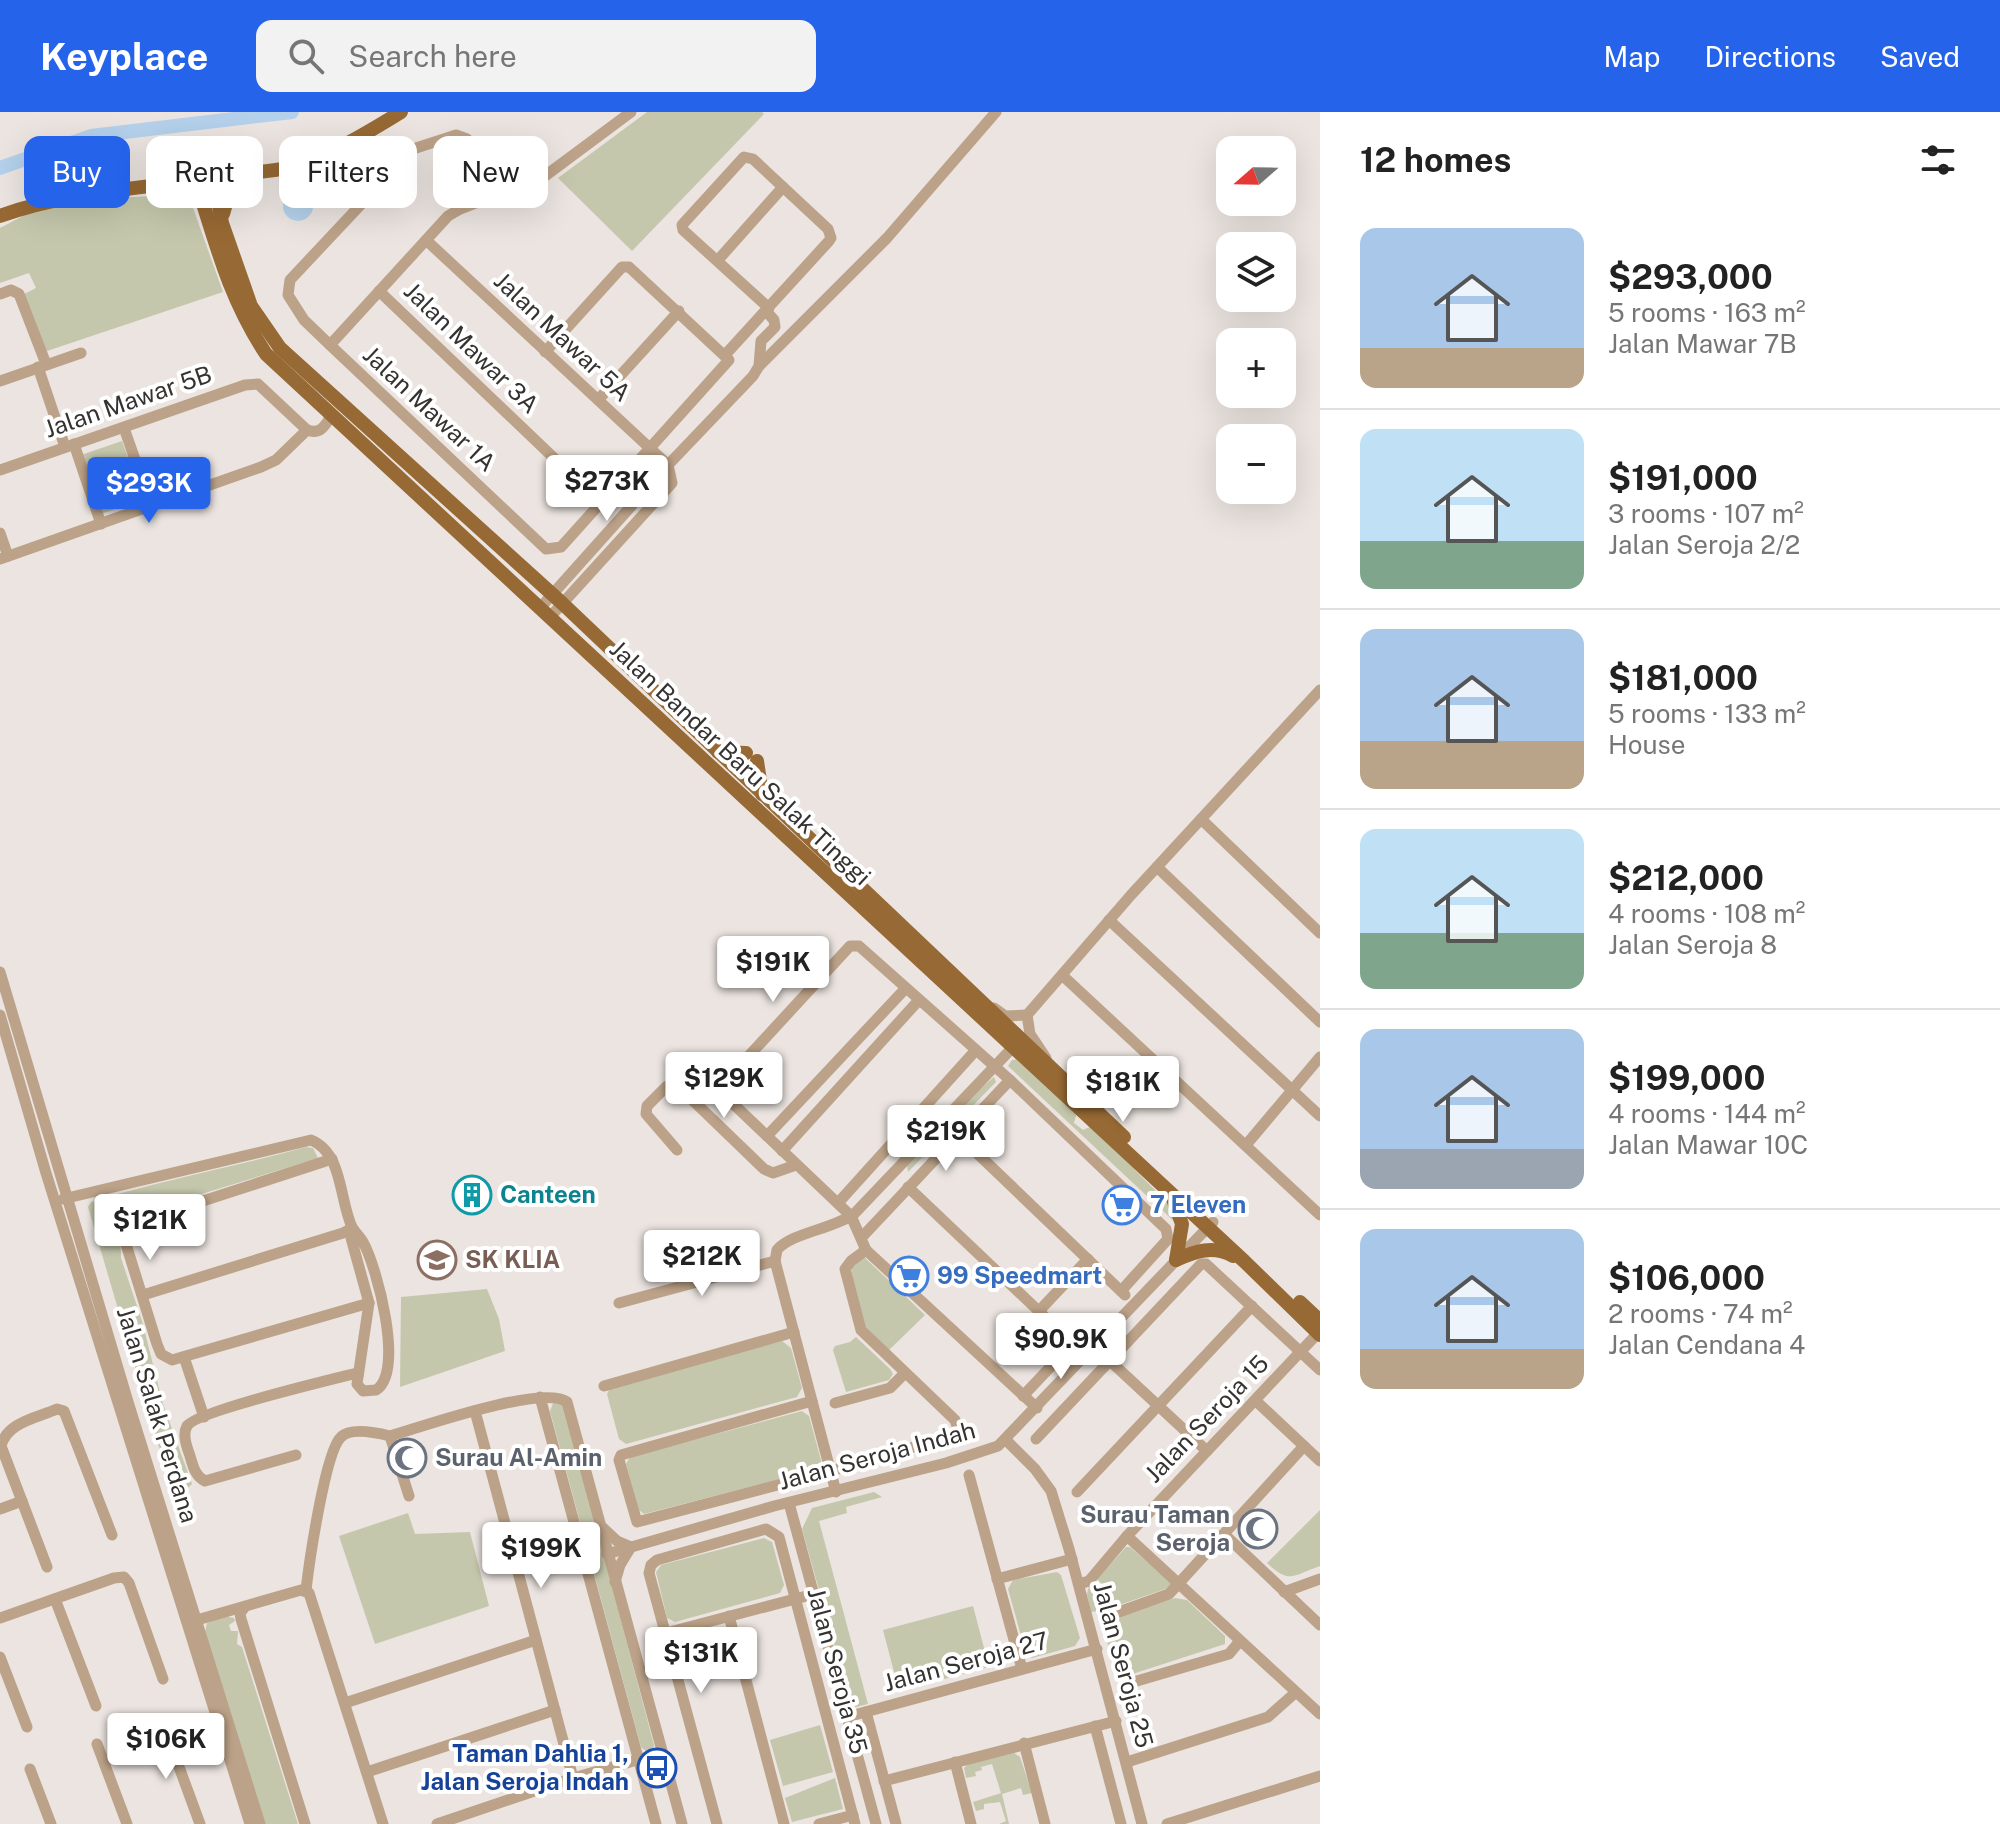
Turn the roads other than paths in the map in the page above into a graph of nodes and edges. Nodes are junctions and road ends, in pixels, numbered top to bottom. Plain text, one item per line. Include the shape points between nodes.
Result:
1 (401, 112) edge
2 (631, 112) edge
3 (996, 112) edge
4 (358, 136) edge
5 (433, 142) edge
6 (548, 174) edge
7 (279, 175) edge
8 (146, 187) edge
9 (783, 187) junction
10 (204, 208) edge
11 (209, 208) edge
12 (215, 208) edge
13 (464, 208) edge
14 (0, 216) edge
15 (215, 220) junction
16 (426, 240) junction
17 (718, 260) junction
18 (379, 291) junction
19 (0, 294) edge
20 (768, 310) junction
21 (679, 311) junction
22 (330, 345) junction
23 (545, 352) junction
24 (81, 353) dead end
25 (727, 358) junction
26 (42, 366) junction
27 (759, 366) junction
28 (0, 381) edge
29 (598, 400) junction
30 (331, 416) junction
31 (124, 428) junction
32 (307, 430) junction
33 (70, 446) junction
34 (651, 449) junction
35 (668, 465) junction
36 (0, 470) edge
37 (601, 503) junction
38 (151, 505) junction
39 (101, 524) junction
40 (0, 533) edge
41 (4, 557) edge
42 (557, 599) junction
43 (546, 612) junction
44 (1320, 690) edge
45 (718, 752) junction
46 (762, 794) junction
47 (1201, 819) junction
48 (1157, 867) junction
49 (1109, 920) junction
50 (1320, 933) edge
51 (0, 972) edge
52 (1062, 975) junction
53 (905, 989) junction
54 (970, 991) junction
55 (919, 1000) junction
56 (0, 1015) edge
57 (1027, 1015) junction
58 (1320, 1022) edge
59 (1017, 1043) junction
60 (976, 1050) junction
61 (1320, 1057) edge
62 (995, 1067) junction
63 (1055, 1072) junction
64 (1010, 1080) junction
65 (1292, 1090) junction
66 (1320, 1116) edge
67 (958, 1135) junction
68 (767, 1136) junction
69 (1246, 1145) junction
70 (677, 1150) dead end
71 (782, 1151) junction
72 (332, 1159) junction
73 (796, 1165) junction
74 (61, 1177) junction
75 (908, 1187) junction
76 (90, 1191) junction
77 (1169, 1192) junction
78 (68, 1197) junction
79 (56, 1202) junction
80 (838, 1203) junction
81 (1320, 1215) edge
82 (851, 1216) junction
83 (76, 1219) junction
84 (1210, 1225) junction
85 (352, 1228) junction
86 (862, 1237) junction
87 (866, 1250) junction
88 (1088, 1259) junction
89 (1176, 1260) junction
90 (775, 1261) junction
91 (1244, 1261) junction
92 (1121, 1291) junction
93 (143, 1295) junction
94 (369, 1303) junction
95 (619, 1303) dead end
96 (1134, 1303) junction
97 (1252, 1306) junction
98 (1039, 1311) junction
99 (1319, 1330) edge
100 (794, 1332) junction
101 (1073, 1343) junction
102 (1301, 1352) junction
103 (1086, 1356) junction
104 (184, 1357) junction
105 (1109, 1360) junction
106 (1320, 1370) edge
107 (357, 1373) junction
108 (905, 1373) junction
109 (604, 1386) dead end
110 (1023, 1396) junction
111 (540, 1397) junction
112 (812, 1401) junction
113 (1256, 1401) junction
114 (835, 1403) dead end
115 (1158, 1406) junction
116 (1037, 1408) junction
117 (475, 1411) junction
118 (204, 1417) junction
119 (390, 1436) junction
120 (1036, 1439) dead end
121 (1006, 1440) junction
122 (1304, 1446) junction
123 (1207, 1451) junction
124 (296, 1455) dead end
125 (1320, 1461) edge
126 (831, 1471) junction
127 (969, 1475) dead end
128 (836, 1492) junction
129 (1077, 1492) dead end
130 (409, 1496) dead end
131 (22, 1501) junction
132 (789, 1503) junction
133 (0, 1509) edge
134 (599, 1524) junction
135 (1224, 1534) junction
136 (112, 1535) dead end
137 (1127, 1536) junction
138 (631, 1547) junction
139 (607, 1554) junction
140 (1072, 1559) junction
141 (47, 1567) dead end
142 (997, 1579) junction
143 (1320, 1579) edge
144 (615, 1582) junction
145 (1079, 1584) junction
146 (1178, 1584) junction
147 (1284, 1592) junction
148 (814, 1594) junction
149 (309, 1595) junction
150 (55, 1599) junction
151 (795, 1599) junction
152 (244, 1608) junction
153 (1116, 1613) dead end
154 (729, 1616) junction
155 (0, 1618) edge
156 (192, 1622) junction
157 (1320, 1625) edge
158 (666, 1633) junction
159 (536, 1640) junction
160 (1239, 1642) junction
161 (1097, 1649) junction
162 (0, 1657) edge
163 (1022, 1669) junction
164 (163, 1679) dead end
165 (1130, 1683) dead end
166 (1295, 1693) junction
167 (345, 1703) junction
168 (96, 1706) dead end
169 (555, 1710) junction
170 (866, 1712) junction
171 (1319, 1714) edge
172 (847, 1717) junction
173 (1116, 1721) junction
174 (164, 1726) dead end
175 (1095, 1726) junction
176 (27, 1727) dead end
177 (1024, 1743) junction
178 (97, 1744) dead end
179 (662, 1753) junction
180 (639, 1759) junction
181 (955, 1762) junction
182 (1127, 1762) junction
183 (30, 1769) dead end
184 (367, 1772) junction
185 (1320, 1776) edge
186 (573, 1778) junction
187 (884, 1781) junction
188 (854, 1820) edge
189 (51, 1824) edge
190 (127, 1824) edge
191 (200, 1824) edge
192 (250, 1824) edge
193 (260, 1824) edge
194 (305, 1824) edge
195 (383, 1824) edge
196 (437, 1824) edge
197 (655, 1824) edge
198 (682, 1824) edge
199 (717, 1824) edge
200 (784, 1824) edge
201 (819, 1824) edge
202 (876, 1824) edge
203 (896, 1824) edge
204 (971, 1824) edge
205 (1045, 1824) edge
206 (1121, 1824) edge
207 (1142, 1824) edge
208 (1167, 1824) edge

1 - 4 main road
2 - 6 street
3 - 27 street via 887,238
5 - 22 street, Jalan Mawar 1A via 413,149 290,280 288,295
7 - 15 main road via 238,184
8 - 14 main road via 96,192
9 - 17 street
9 - 17 street via 744,157 684,221 683,230
9 - 20 street via 831,238
10 - 15 main road
11 - 15 main road, Jalan Bandar Baru Salak Tinggi
12 - 15 main road, Jalan Bandar Baru Salak Tinggi
13 - 16 street
15 - 30 main road, Jalan Bandar Baru Salak Tinggi via 224,270 245,322 266,354
15 - 42 main road, Jalan Bandar Baru Salak Tinggi via 251,306 280,348
16 - 18 street
16 - 23 street, Jalan Mawar 5A
17 - 20 street
18 - 22 street
18 - 37 street, Jalan Mawar 3A
19 - 26 street via 19,294
20 - 25 street
20 - 27 street via 775,327 761,341
21 - 23 street via 633,269 622,267
21 - 25 street
21 - 29 street
22 - 37 street, Jalan Mawar 1A via 546,549 561,547
23 - 29 street, Jalan Mawar 5A
24 - 26 street
25 - 34 street
26 - 28 street
26 - 33 street
27 - 35 street
29 - 34 street, Jalan Mawar 5A
30 - 32 street via 317,432
30 - 43 main road, Jalan Bandar Baru Salak Tinggi
31 - 32 street, Jalan Mawar 5B via 258,384
31 - 33 street, Jalan Mawar 5B
31 - 38 street
32 - 38 street via 276,460
33 - 36 street, Jalan Mawar 5B
33 - 39 street
34 - 35 street, Jalan Mawar 5A
34 - 37 street
35 - 42 street
38 - 39 street
39 - 41 street
40 - 41 street
42 - 43 street
42 - 45 main road, Jalan Bandar Baru Salak Tinggi
43 - 59 main road, Jalan Bandar Baru Salak Tinggi
44 - 47 street
45 - 46 main road, Jalan Bandar Baru Salak Tinggi
45 - 46 main road via 751,757
46 - 54 main road, Jalan Bandar Baru Salak Tinggi
47 - 48 street
47 - 50 street
48 - 49 street
48 - 58 street
49 - 52 street
49 - 65 street
51 - 74 street, Jalan Salak Perdana
52 - 57 street
52 - 69 street
53 - 55 street
53 - 68 street
53 - 68 street via 859,946 850,946 722,1085 726,1097
54 - 57 street via 1005,1016
54 - 59 main road, Jalan Bandar Baru Salak Tinggi
55 - 60 street
55 - 71 street
56 - 79 street, Jalan Salak Perdana
57 - 63 street via 1030,1034
59 - 62 street
59 - 63 main road, Jalan Bandar Baru Salak Tinggi
59 - 77 main road, Jalan Bandar Baru Salak Tinggi
60 - 62 street
60 - 80 street
61 - 65 street
62 - 64 street
62 - 82 street
63 - 84 main road, Jalan Bandar Baru Salak Tinggi
64 - 67 street
64 - 92 street via 1166,1229 1168,1239
65 - 66 street
65 - 69 street
67 - 75 street
67 - 88 street
68 - 71 street
69 - 81 street
70 - 73 street via 646,1114 667,1086 680,1088 764,1169 773,1173
71 - 73 street
72 - 76 street via 311,1140
72 - 85 street
72 - 93 street via 132,1224 125,1235
73 - 80 street
74 - 76 street
74 - 78 street, Jalan Salak Perdana
75 - 86 street
75 - 98 street
76 - 78 street
76 - 83 street
77 - 84 main road, Jalan Bandar Baru Salak Tinggi
77 - 89 main road via 1182,1224
78 - 79 street
78 - 83 street, Jalan Salak Perdana
79 - 156 street, Jalan Salak Perdana
80 - 82 street
82 - 86 street
82 - 90 street via 782,1244
83 - 156 street, Jalan Salak Perdana
84 - 89 street, Jalan Seroja Indah
84 - 91 main road, Jalan Bandar Baru Salak Tinggi
84 - 99 main road, Jalan Bandar Baru Salak Tinggi
85 - 93 street
85 - 94 street
85 - 107 street via 363,1242 387,1323 381,1387 363,1391
86 - 87 street
87 - 108 street via 845,1269 861,1330
87 - 110 street
88 - 92 street
88 - 98 street
89 - 91 main road via 1214,1249
89 - 96 street, Jalan Seroja Indah
90 - 95 street
90 - 100 street
91 - 99 main road, Jalan Bandar Baru Salak Tinggi
92 - 96 street
93 - 104 street via 165,1358
94 - 104 street
94 - 107 street
96 - 103 street, Jalan Seroja Indah
97 - 102 street
97 - 105 street via 1206,1264 1198,1266
97 - 115 street
98 - 101 street
99 - 102 street, Jalan Seroja 15
100 - 109 street
100 - 112 street
101 - 103 street
101 - 110 street
102 - 106 street
102 - 113 street, Jalan Seroja 15
103 - 116 street, Jalan Seroja Indah
104 - 118 street
105 - 115 street
105 - 120 street
107 - 118 street
108 - 114 street via 890,1388
108 - 126 street via 955,1420 955,1435
110 - 116 street
111 - 117 street
111 - 134 street via 567,1402
111 - 180 street
112 - 126 street
112 - 126 street via 621,1455 635,1519 639,1524
113 - 122 street
113 - 123 street, Jalan Seroja 15
115 - 123 street
115 - 129 street
116 - 121 street, Jalan Seroja Indah
117 - 119 street
117 - 159 street
118 - 124 street via 185,1430 196,1475 205,1481
119 - 130 street
119 - 149 street via 374,1432 339,1438 310,1553
121 - 128 street, Jalan Seroja Indah
121 - 140 street, Jalan Seroja 25 via 1051,1491
122 - 125 street
122 - 135 street
123 - 137 street, Jalan Seroja 15
126 - 128 street
127 - 142 street
128 - 132 street, Jalan Seroja Indah
131 - 133 street
131 - 136 street via 1,1446 4,1436 11,1428 57,1409 64,1411
131 - 141 street
132 - 138 street, Jalan Seroja Indah
132 - 148 street
134 - 138 street
134 - 139 street
135 - 146 street
135 - 147 street
137 - 145 street, Jalan Seroja 15 via 1089,1581
137 - 146 street
138 - 139 street, Jalan Seroja Indah
138 - 144 street
139 - 144 street
140 - 142 street
140 - 145 street, Jalan Seroja 25
142 - 163 street
143 - 147 street
144 - 179 street
145 - 161 street, Jalan Seroja 25
146 - 153 street via 1169,1594
146 - 160 street
147 - 157 street
148 - 151 street
148 - 172 street
149 - 152 street
149 - 167 street
150 - 155 street
150 - 164 street via 124,1577
150 - 168 street
151 - 154 street
151 - 158 street, Jalan Seroja 35 via 779,1537 766,1529 651,1565
151 - 188 street, Jalan Seroja 35
152 - 156 street
152 - 194 street via 241,1619
154 - 158 street
154 - 200 street
156 - 192 street, Jalan Salak Perdana
156 - 193 street, Jalan Salak Perdana
158 - 199 street
159 - 167 street
159 - 169 street
160 - 165 street via 1229,1654
160 - 166 street
161 - 163 street, Jalan Seroja 27
161 - 173 street, Jalan Seroja 25
162 - 176 street
163 - 170 street, Jalan Seroja 27
166 - 171 street
166 - 182 street via 1268,1717
167 - 184 street
169 - 184 street
169 - 186 street
170 - 172 street, Jalan Seroja 27
170 - 187 street
172 - 202 street
173 - 175 street
173 - 182 street, Jalan Seroja 25
174 - 191 street
175 - 177 street
175 - 206 street
177 - 181 street
177 - 205 street
178 - 190 street
179 - 180 street
179 - 198 street
180 - 186 street
180 - 197 street
181 - 187 street
181 - 204 street
182 - 207 street, Jalan Seroja 25
183 - 189 street
184 - 195 street
185 - 208 street
186 - 196 street
187 - 203 street
188 - 201 street

